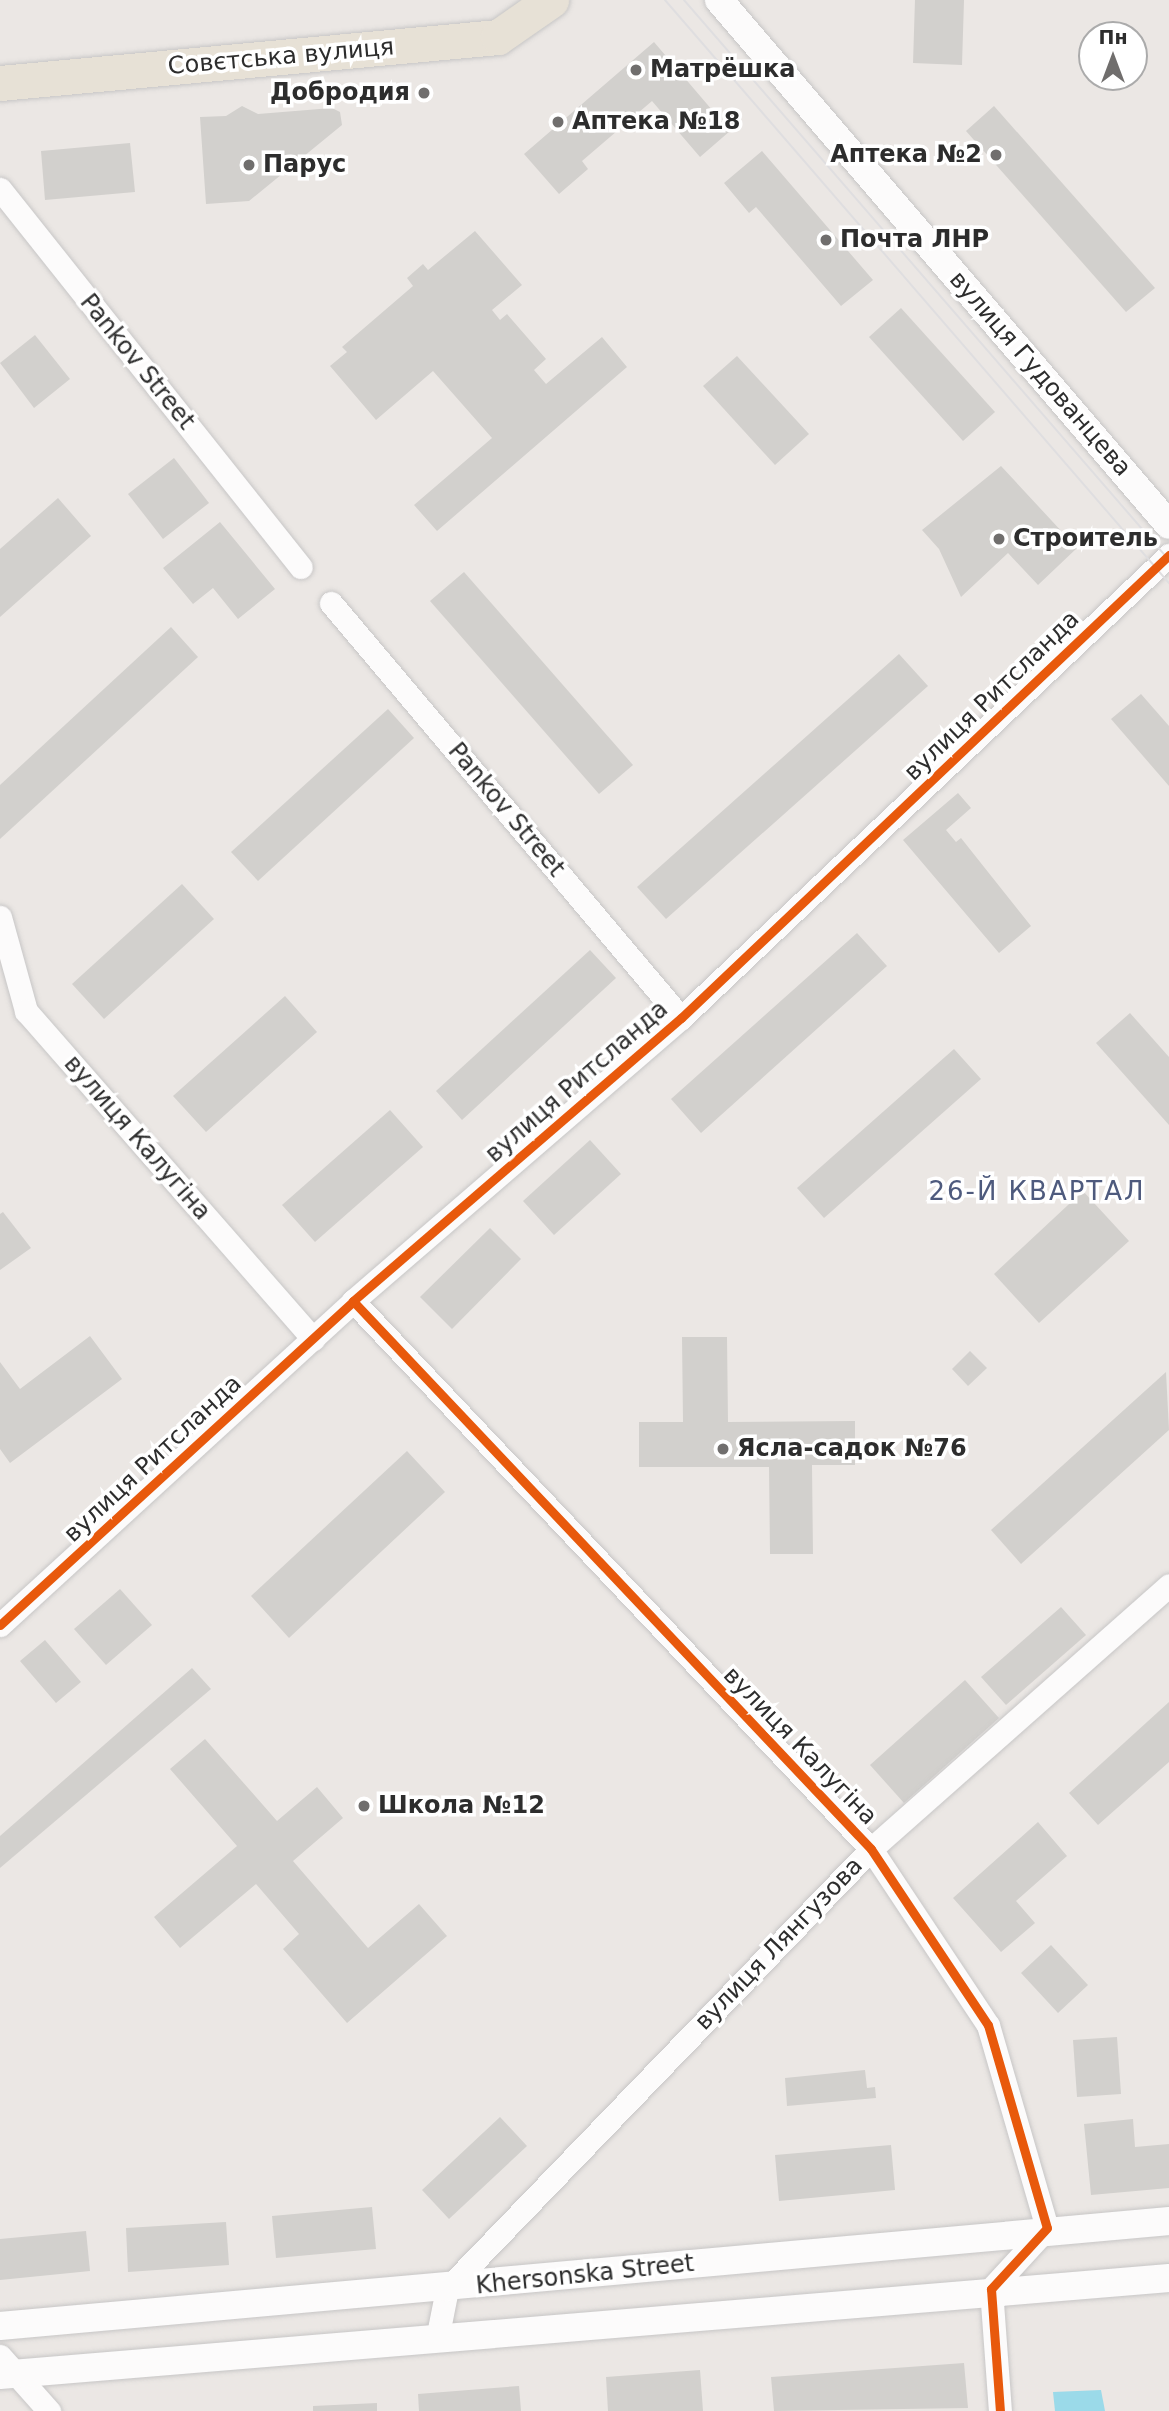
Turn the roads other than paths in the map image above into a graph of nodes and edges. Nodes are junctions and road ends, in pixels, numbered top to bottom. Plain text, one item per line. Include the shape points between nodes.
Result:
1 (551, 0) edge
2 (719, 0) edge
3 (0, 83) edge
4 (0, 189) edge
5 (1169, 525) edge
6 (1169, 555) edge
7 (301, 567) dead end
8 (331, 603) dead end
9 (0, 917) edge
10 (681, 1018) junction
11 (353, 1301) junction
12 (313, 1339) junction
13 (1169, 1585) edge
14 (0, 1626) edge
15 (871, 1849) junction
16 (1169, 2221) edge
17 (1046, 2228) junction
18 (1169, 2278) edge
19 (447, 2289) junction
20 (991, 2290) junction
21 (0, 2326) edge
22 (437, 2339) junction
23 (5, 2369) edge
24 (49, 2411) edge
25 (1000, 2411) edge

1 - 3 main road, Совєтська вулиця via 498,37
2 - 5 street, вулиця Гудованцева
4 - 7 street, Pankov Street
6 - 10 street, вулиця Ритсланда
8 - 10 street, Pankov Street
9 - 12 street, вулиця Калугіна via 26,1011
10 - 11 street, вулиця Ритсланда
11 - 12 street, вулиця Ритсланда
11 - 15 street, вулиця Калугіна
12 - 14 street, вулиця Ритсланда
13 - 15 street, вулиця Лянгузова
15 - 17 street, вулиця Калугіна via 988,2025
15 - 19 street, вулиця Лянгузова
16 - 17 street, Khersonska Street
17 - 19 street, Khersonska Street
17 - 20 street
18 - 20 street, Khersonska Street
19 - 21 street, Khersonska Street
19 - 22 street
20 - 22 street, Khersonska Street
20 - 25 street
22 - 23 street, Khersonska Street
23 - 24 street

